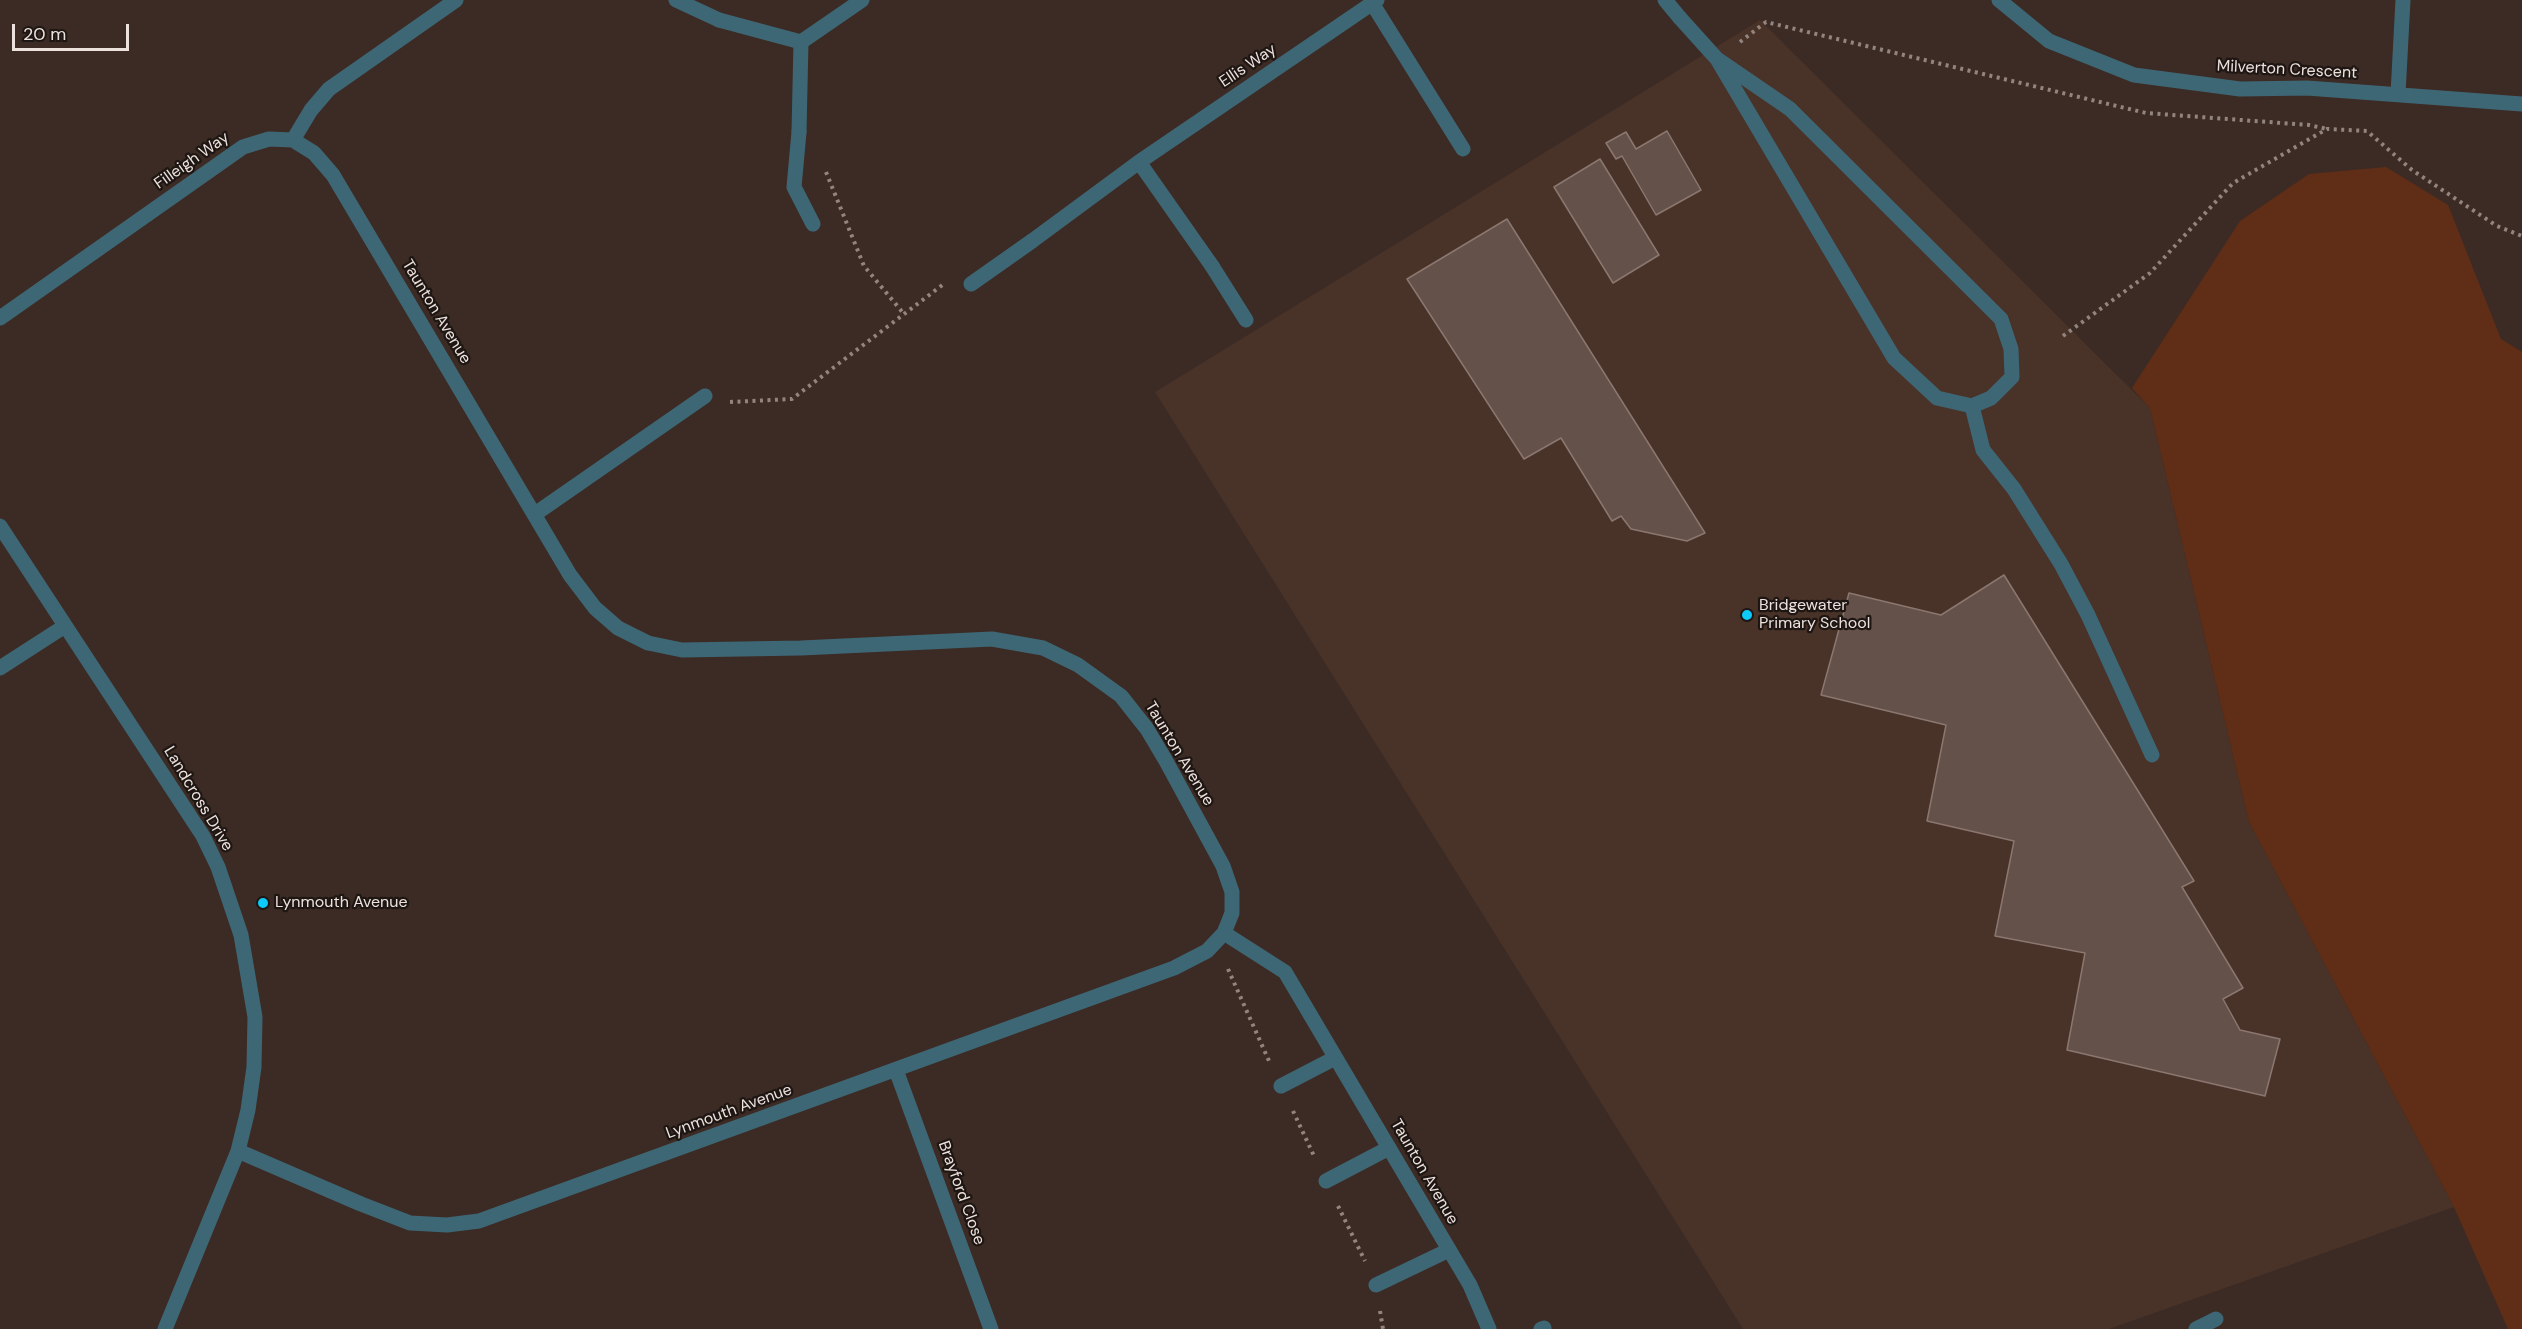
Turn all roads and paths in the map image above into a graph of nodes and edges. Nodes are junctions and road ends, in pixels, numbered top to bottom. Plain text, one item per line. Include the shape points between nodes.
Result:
1 (456, 0) edge
2 (676, 0) edge
3 (862, 0) edge
4 (1665, 0) edge
5 (1999, 0) edge
6 (2403, 0) edge
7 (1375, 2) edge
8 (801, 42) junction
9 (1717, 59) junction
10 (2398, 94) junction
11 (2522, 104) edge
12 (2327, 129) junction
13 (293, 140) junction
14 (1463, 149) dead end
15 (1139, 162) junction
16 (825, 165) dead end
17 (813, 224) dead end
18 (2522, 236) edge
19 (951, 279) dead end
20 (971, 284) dead end
21 (904, 314) junction
22 (0, 318) edge
23 (1246, 320) dead end
24 (2063, 336) dead end
25 (705, 396) joint
26 (1972, 406) junction
27 (535, 514) junction
28 (0, 526) edge
29 (65, 626) junction
30 (0, 668) edge
31 (2152, 755) dead end
32 (1224, 933) junction
33 (1207, 951) junction
34 (1335, 1058) junction
35 (896, 1070) junction
36 (1281, 1086) junction
37 (1389, 1148) junction
38 (238, 1151) junction
39 (1326, 1180) junction
40 (1449, 1250) junction
41 (1376, 1285) junction
42 (2216, 1319) dead end
43 (165, 1329) edge
44 (991, 1329) edge
45 (1383, 1329) edge
46 (1489, 1329) edge
47 (2196, 1329) edge

1 - 13 street via 329,89
2 - 8 street via 719,21
3 - 8 street
4 - 9 street
5 - 10 street, Milverton Crescent via 2049,40 2134,75 2240,89 2307,88
6 - 10 street
7 - 14 street
7 - 15 street, Ellis Way
8 - 17 street via 795,188
9 - 12 path via 1766,22 2146,113
9 - 26 street via 1894,358 1937,398
9 - 26 street via 1790,109 2001,319 2011,349 2013,376 1991,398
10 - 11 street, Milverton Crescent
12 - 18 path via 2367,131 2412,170 2497,226
12 - 24 path via 2233,183 2150,273
13 - 22 street, Filleigh Way via 269,139 243,147
13 - 27 street, Taunton Avenue via 314,153 333,175
15 - 20 street, Ellis Way
15 - 23 street
16 - 21 path via 864,266
19 - 21 path
21 - 25 path via 792,399 734,403
25 - 27 street
26 - 31 street via 1983,450 2014,489 2061,564
27 - 32 street, Taunton Avenue via 570,575 595,608 618,628 648,643 682,650 992,639 1043,648 1078,665 1121,696 1147,729 1191,806 1223,866 1232,892 1232,913
28 - 29 street, Landcross Drive
29 - 30 street
29 - 38 street, Landcross Drive via 203,836 241,934 255,1017 249,1110
32 - 33 street, Lynmouth Avenue
32 - 34 street, Taunton Avenue via 1285,972
33 - 35 street, Lynmouth Avenue via 1174,968
33 - 36 path via 1228,968
34 - 36 street
34 - 37 street, Taunton Avenue
35 - 38 street, Lynmouth Avenue via 469,1223 410,1223
35 - 44 street, Brayford Close
36 - 39 path
37 - 39 street
37 - 40 street, Taunton Avenue
38 - 43 street, Landcross Drive
39 - 41 path
40 - 41 street
40 - 46 street, Taunton Avenue
41 - 45 path
42 - 47 street

